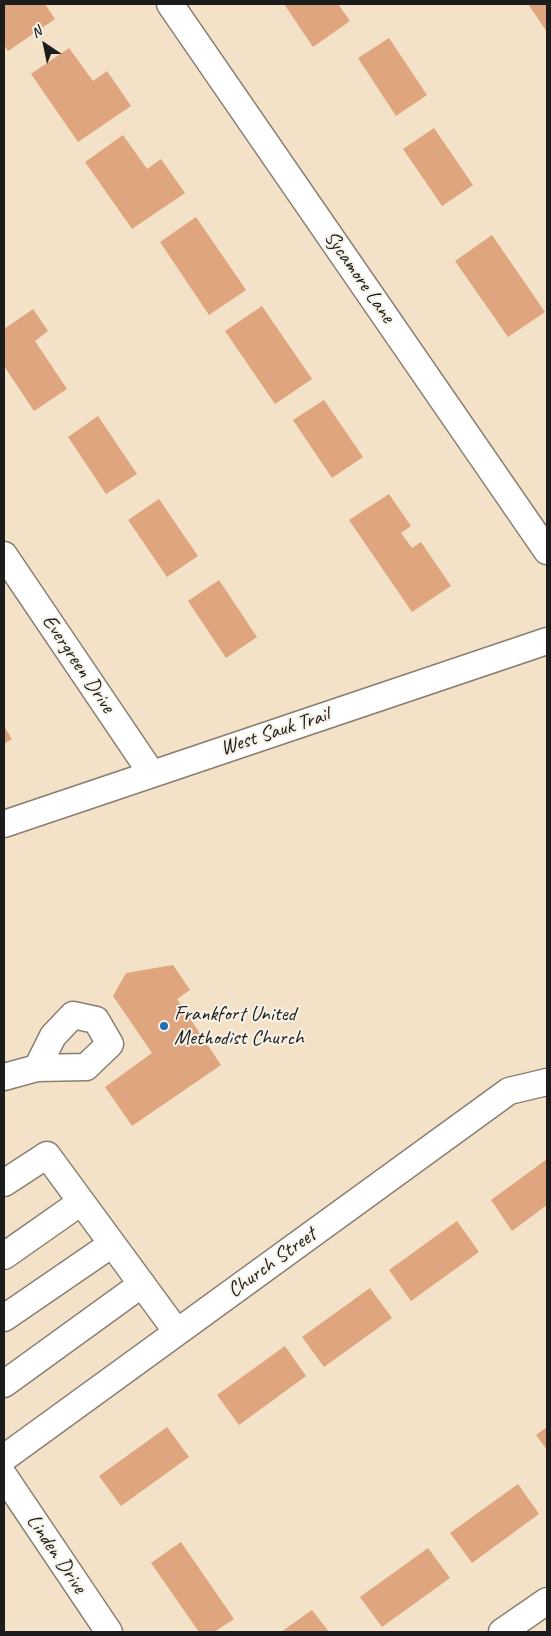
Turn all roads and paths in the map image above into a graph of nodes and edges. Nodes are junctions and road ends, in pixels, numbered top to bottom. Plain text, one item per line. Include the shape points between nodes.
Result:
1 (170, 4) edge
2 (547, 551) edge
3 (4, 555) edge
4 (547, 641) edge
5 (152, 774) junction
6 (4, 824) edge
7 (37, 1068) dead end
8 (4, 1077) edge
9 (547, 1082) edge
10 (4, 1184) edge
11 (81, 1202) junction
12 (112, 1244) junction
13 (4, 1256) edge
14 (142, 1284) junction
15 (4, 1318) edge
16 (177, 1332) junction
17 (4, 1384) edge
18 (4, 1458) edge
19 (4, 1476) edge
20 (547, 1601) edge
21 (109, 1632) edge
22 (502, 1632) edge

1 - 2 street, Sycamore Lane
3 - 5 street, Evergreen Drive
4 - 5 street, West Sauk Trail
5 - 6 street, West Sauk Trail
7 - 8 street
9 - 16 street, Church Street via 509,1091
10 - 11 street via 47,1155
11 - 12 street
11 - 13 street
12 - 14 street
12 - 15 street
14 - 16 street
14 - 17 street
16 - 18 street, Church Street
19 - 21 street, Linden Drive
20 - 22 street

